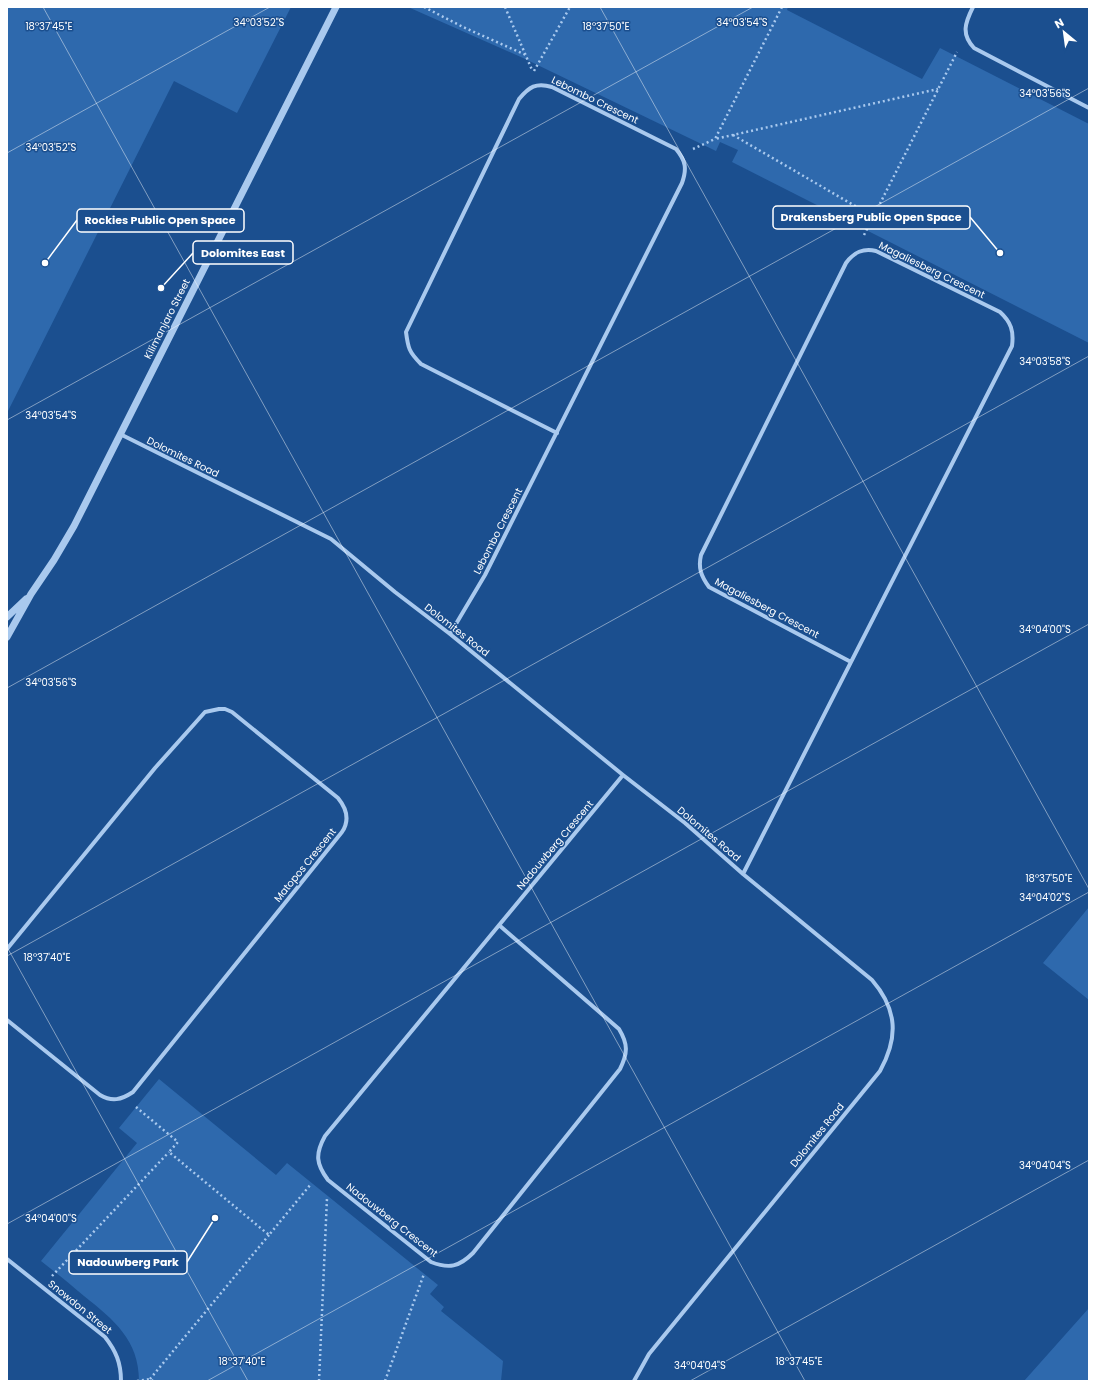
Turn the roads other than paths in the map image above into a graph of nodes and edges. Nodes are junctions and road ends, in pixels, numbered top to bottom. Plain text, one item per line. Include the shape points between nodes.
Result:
1 (336, 7) edge
2 (973, 7) edge
3 (1089, 108) edge
4 (557, 433) junction
5 (120, 434) junction
6 (31, 594) junction
7 (7, 617) edge
8 (450, 634) junction
9 (7, 637) edge
10 (851, 662) junction
11 (623, 775) junction
12 (743, 874) junction
13 (499, 925) junction
14 (7, 949) edge
15 (7, 1020) edge
16 (7, 1259) edge
17 (121, 1381) edge
18 (634, 1381) edge

1 - 5 street, Kilimanjaro Street
2 - 3 street via 966,21 966,36 974,48
4 - 4 street, Lebombo Crescent via 682,183 686,169 685,162 676,149 542,84 526,91 519,99 406,332 411,354 421,364
4 - 8 street, Lebombo Crescent via 485,576
5 - 6 street, Kilimanjaro Street via 66,540
5 - 8 street, Dolomites Road via 331,539
6 - 7 street, Kilimanjaro Street
6 - 9 street, Kilimanjaro Street
8 - 11 street, Dolomites Road
10 - 10 street, Magaliesberg Crescent via 709,587 703,580 699,564 701,555 850,257 869,249 1000,312 1012,328 1013,337 1012,346
10 - 12 street, Magaliesberg Crescent
11 - 12 street, Dolomites Road
11 - 13 street, Nadouwberg Crescent
12 - 18 street, Dolomites Road via 881,990 892,1016 892,1045 880,1071 649,1354
13 - 13 street, Nadouwberg Crescent via 325,1136 318,1155 318,1163 328,1180 431,1262 440,1265 459,1264 473,1253 620,1069 627,1049 619,1029
14 - 15 street, Matopos Crescent via 155,768 205,712 219,708 232,712 338,798 346,811 346,826 342,832 132,1092 124,1098 106,1099
16 - 17 street, Snowdon Street via 105,1337 118,1358

